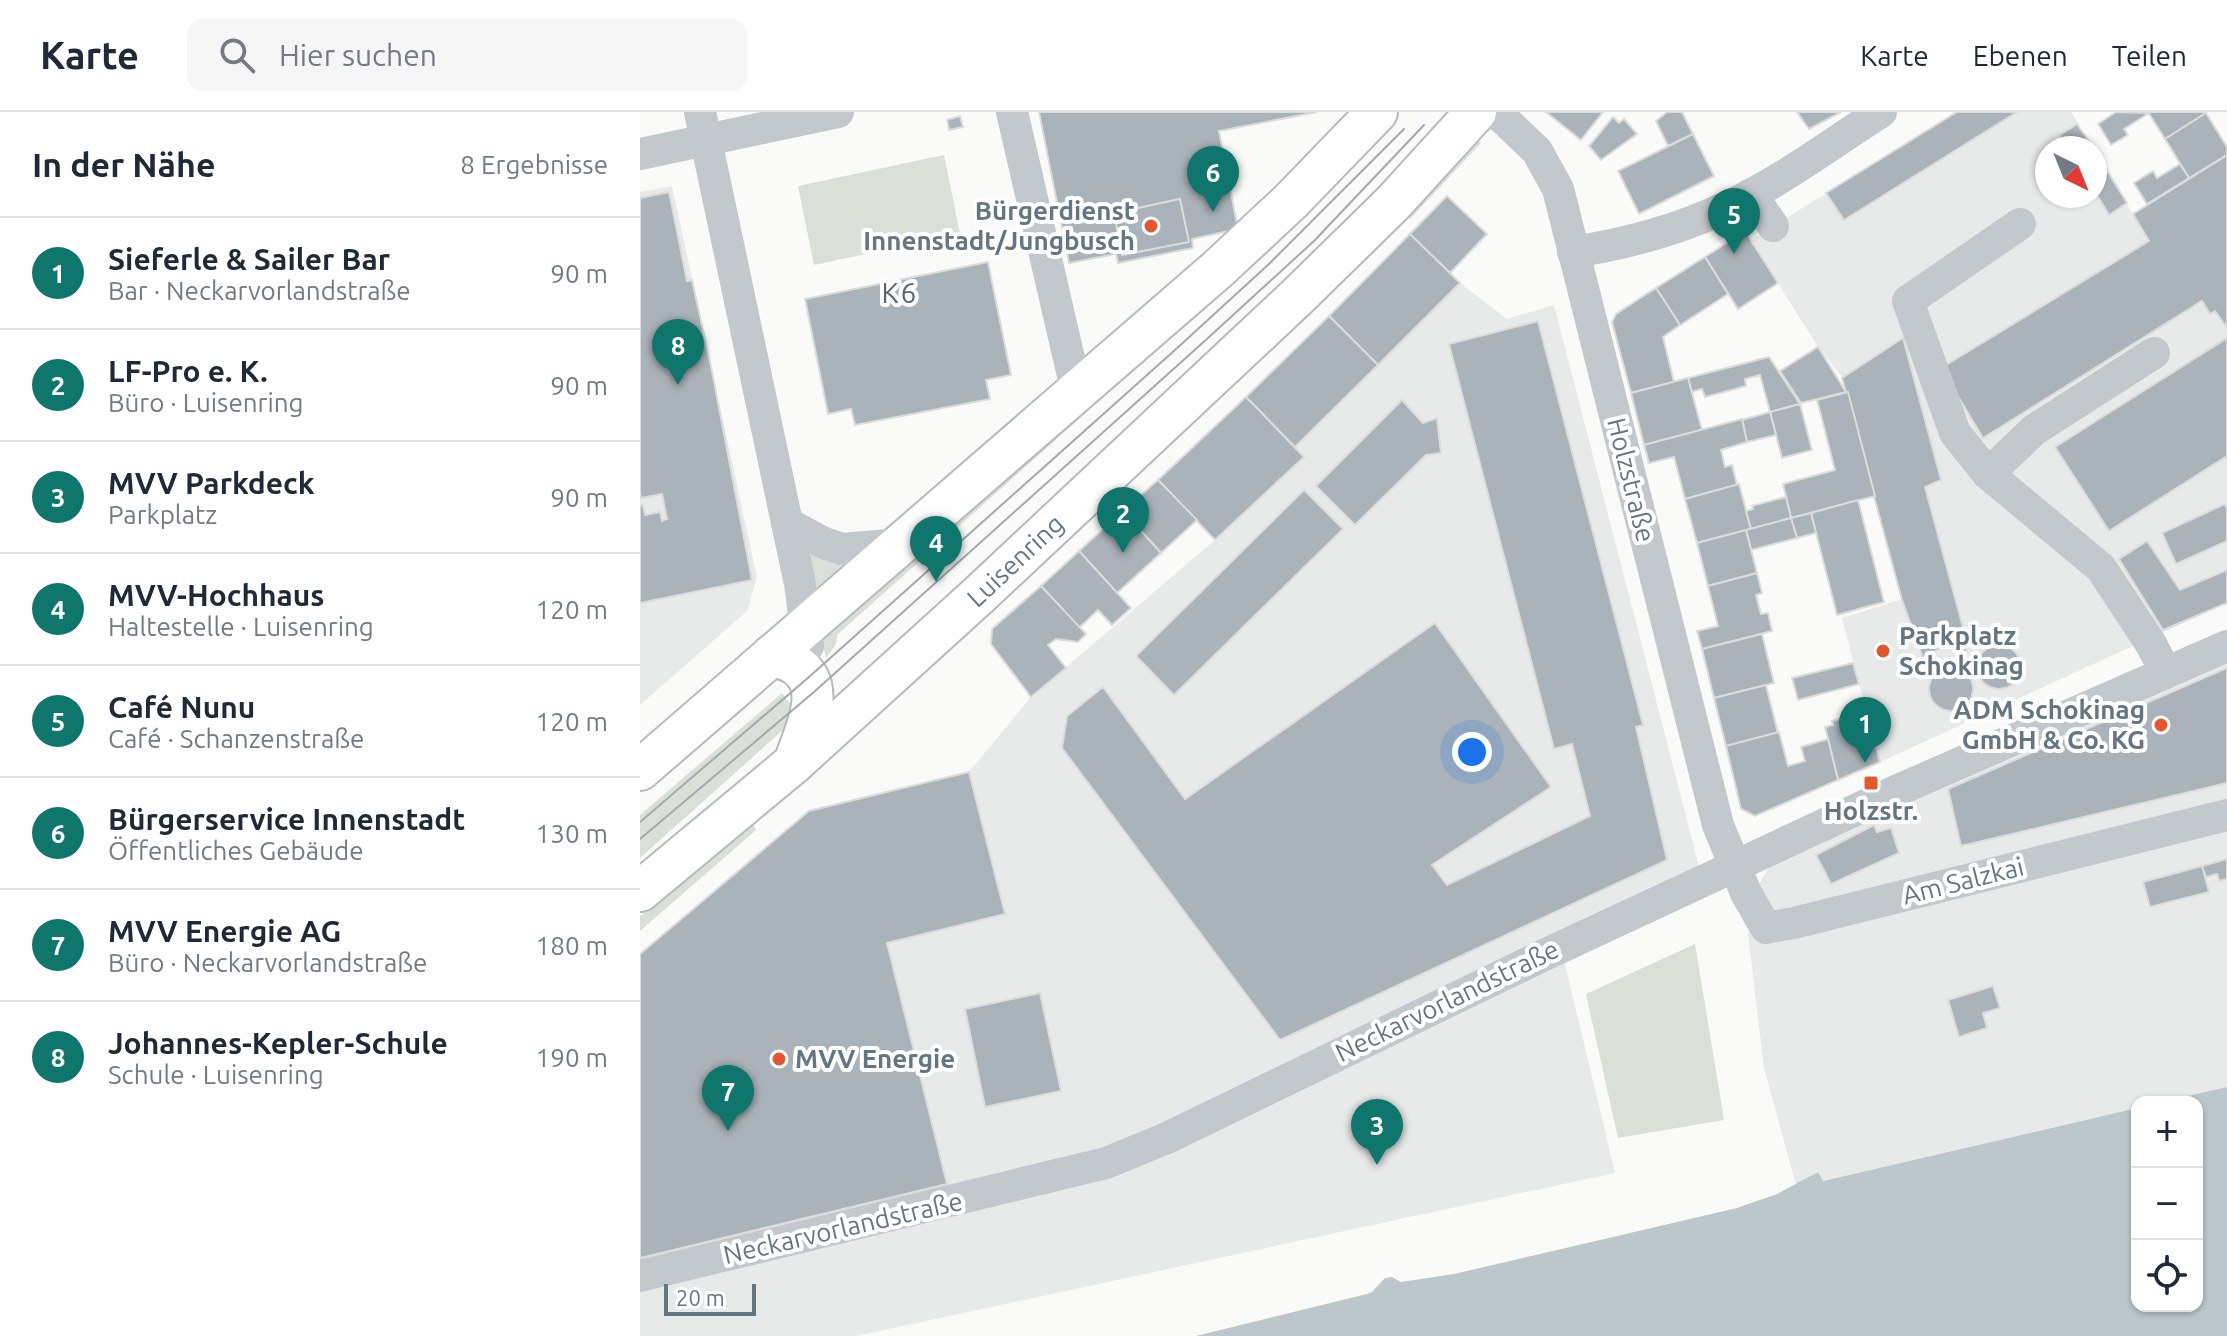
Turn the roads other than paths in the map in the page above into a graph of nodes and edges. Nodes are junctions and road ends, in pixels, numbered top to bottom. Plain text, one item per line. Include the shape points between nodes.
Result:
1 (838, 112) edge
2 (1012, 112) edge
3 (1377, 112) edge
4 (1476, 112) edge
5 (1496, 112) edge
6 (1881, 112) edge
7 (703, 126) edge
8 (640, 154) edge
9 (1751, 194) junction
10 (2020, 224) dead end
11 (1773, 226) dead end
12 (1573, 252) junction
13 (2154, 353) dead end
14 (1077, 393) junction
15 (1988, 474) junction
16 (787, 523) junction
17 (901, 544) junction
18 (807, 626) junction
19 (2227, 646) edge
20 (772, 655) junction
21 (2166, 673) junction
22 (809, 677) junction
23 (794, 763) junction
24 (640, 770) edge
25 (2227, 815) edge
26 (1729, 854) junction
27 (640, 891) edge
28 (640, 1276) edge

1 - 7 street
2 - 14 street
3 - 14 main road via 1291,201
4 - 23 main road, Luisenring via 1286,308
5 - 12 street, Holzstraße via 1537,151 1558,189
6 - 9 street
7 - 8 street
7 - 16 street
9 - 11 street
9 - 12 street via 1639,240
10 - 15 street via 1908,301 1955,433
12 - 26 street, Holzstraße
13 - 15 street via 2034,430
14 - 17 main road
15 - 21 street via 2101,568
16 - 17 street via 842,549
16 - 18 street
17 - 18 main road
18 - 20 main road
18 - 22 street
19 - 21 street, Neckarvorlandstraße
20 - 22 main road via 795,664
20 - 24 main road
21 - 26 street, Neckarvorlandstraße via 1896,791
22 - 23 main road via 814,692
23 - 27 main road, Luisenring
25 - 26 street, Am Salzkai via 1766,928
26 - 28 street, Neckarvorlandstraße via 1167,1138 1106,1163

